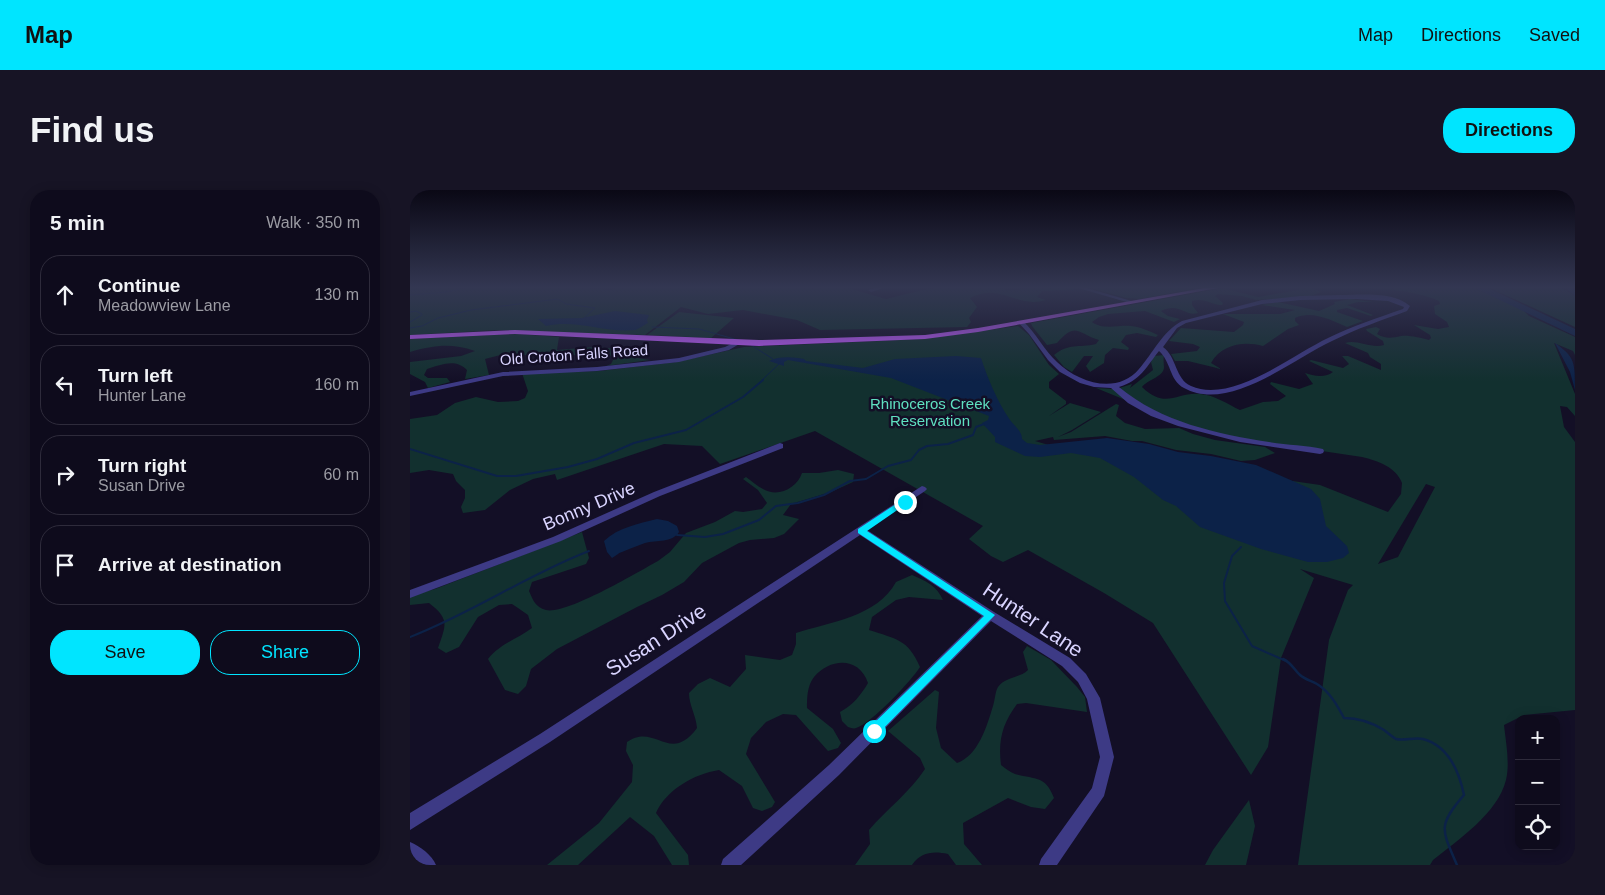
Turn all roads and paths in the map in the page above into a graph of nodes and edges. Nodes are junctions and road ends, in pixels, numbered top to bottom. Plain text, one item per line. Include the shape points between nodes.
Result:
1 (1040, 318) edge
2 (1198, 318) edge
3 (1384, 318) edge
4 (1021, 322) junction
5 (410, 337) edge
6 (739, 342) junction
7 (1158, 347) junction
8 (1113, 386) junction
9 (410, 394) edge
10 (780, 446) dead end
11 (1320, 451) dead end
12 (922, 489) dead end
13 (861, 531) junction
14 (410, 594) edge
15 (990, 615) junction
16 (410, 822) edge
17 (410, 850) edge
18 (428, 865) edge
19 (729, 865) edge
20 (1047, 865) edge

1 - 4 main road
2 - 7 street via 1176,327
3 - 7 street via 1315,346 1251,384 1210,392 1191,389 1178,380 1166,352
4 - 6 main road via 925,337
4 - 8 street via 1064,372 1091,384
5 - 6 main road via 515,332
6 - 9 street, Old Croton Falls Road via 727,349 665,362 502,374
7 - 8 street via 1136,377
8 - 11 street via 1122,397 1195,430
10 - 14 street, Bonny Drive via 657,494 557,539
12 - 13 street, Susan Drive
13 - 15 street, Hunter Lane
13 - 16 street, Susan Drive via 545,738
15 - 19 street via 834,770
15 - 20 street, Hunter Lane via 1066,662 1082,678 1093,698 1100,722 1107,757 1099,792
17 - 18 street

